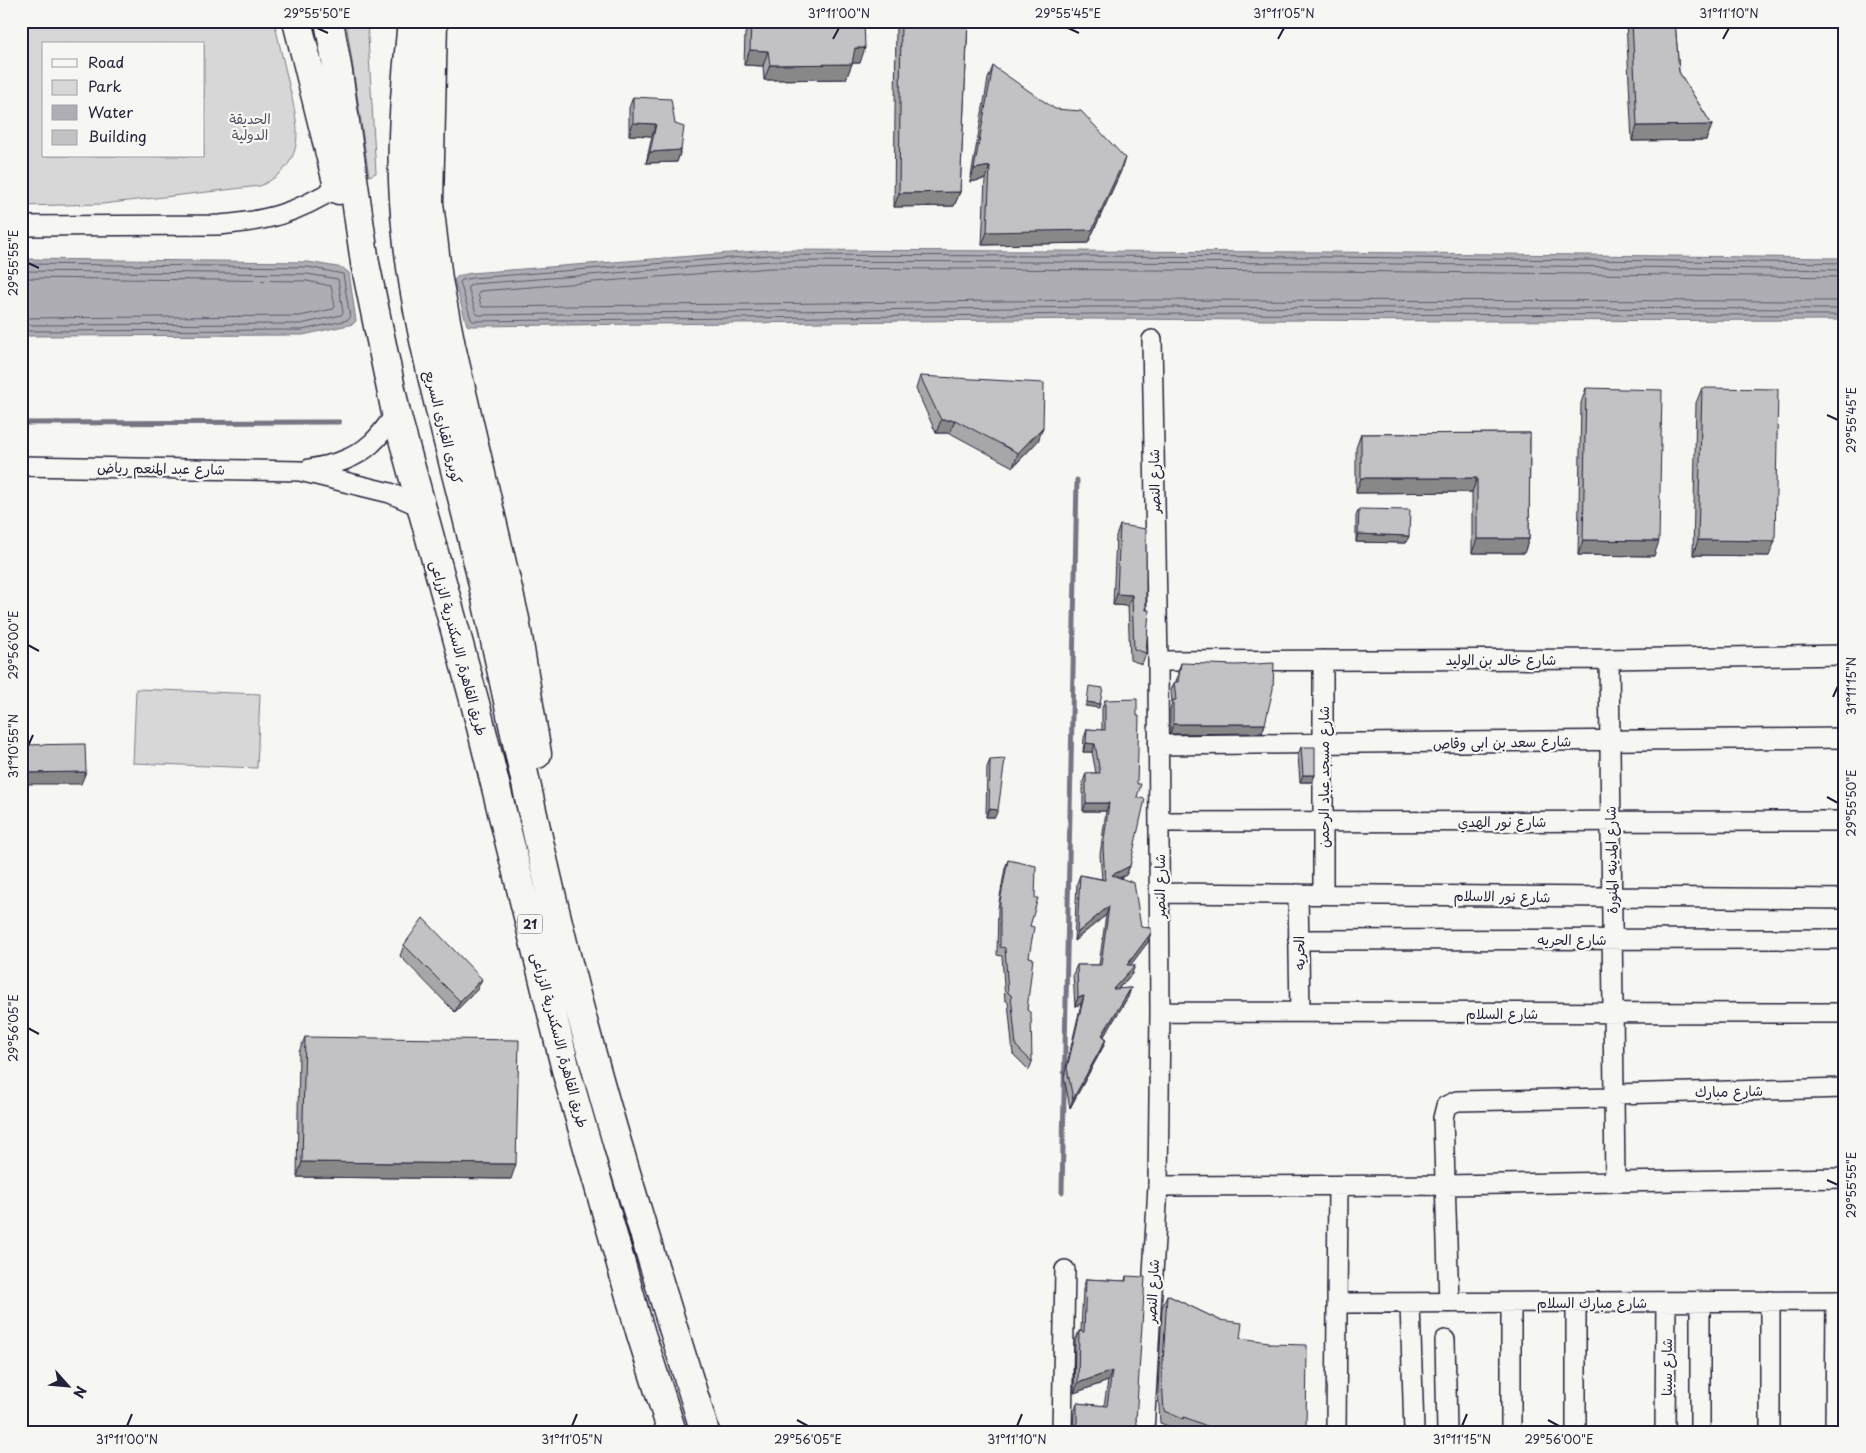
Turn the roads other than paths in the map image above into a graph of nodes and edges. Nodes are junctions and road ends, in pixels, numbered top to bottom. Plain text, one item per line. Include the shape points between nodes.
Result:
1 (297, 21) edge
2 (328, 21) edge
3 (412, 21) edge
4 (432, 21) edge
5 (338, 187) junction
6 (21, 226) edge
7 (365, 263) junction
8 (1152, 340) dead end
9 (396, 413) junction
10 (21, 466) edge
11 (300, 471) junction
12 (422, 507) junction
13 (1845, 655) edge
14 (1608, 659) junction
15 (1323, 660) junction
16 (1158, 661) junction
17 (1845, 738) edge
18 (1610, 741) junction
19 (1323, 744) junction
20 (1158, 745) junction
21 (1323, 821) junction
22 (1611, 821) junction
23 (1845, 821) edge
24 (1159, 822) junction
25 (534, 827) junction
26 (1159, 893) junction
27 (1298, 894) junction
28 (1323, 894) junction
29 (1612, 897) junction
30 (1845, 899) edge
31 (1845, 939) edge
32 (1298, 940) junction
33 (1612, 940) junction
34 (1160, 1012) junction
35 (1300, 1012) junction
36 (1613, 1013) junction
37 (1845, 1013) edge
38 (1845, 1088) edge
39 (1614, 1096) junction
40 (1845, 1178) edge
41 (1615, 1182) junction
42 (1445, 1185) junction
43 (1158, 1186) junction
44 (1338, 1186) junction
45 (1065, 1270) dead end
46 (1770, 1301) junction
47 (1840, 1301) edge
48 (1510, 1302) junction
49 (1576, 1302) junction
50 (1666, 1302) junction
51 (1700, 1302) junction
52 (1410, 1303) junction
53 (1448, 1303) junction
54 (1338, 1304) junction
55 (1445, 1340) dead end
56 (1148, 1430) edge
57 (672, 1432) edge
58 (705, 1432) edge
59 (1062, 1432) edge
60 (1336, 1432) edge
61 (1414, 1432) edge
62 (1447, 1432) edge
63 (1511, 1432) edge
64 (1576, 1432) edge
65 (1665, 1432) edge
66 (1700, 1432) edge
67 (1770, 1432) edge
68 (1835, 1432) edge

1 - 5 highway
2 - 7 highway
3 - 25 highway, كوبرى القبارى السريع via 404,108 402,180 407,240 429,369 484,589
4 - 25 highway via 429,203 438,280 515,619 538,762
5 - 6 street via 292,212 249,223
5 - 7 highway
7 - 9 highway
8 - 16 street, شارع النصر
9 - 11 street, شارع عبد المنعم رياض via 373,443 353,457 337,464
9 - 12 highway, طريق القاهرة, الاسكندرية الزراعى / 21
10 - 11 street, شارع عبد المنعم رياض
11 - 12 street, شارع عبد المنعم رياض via 390,492
12 - 57 highway, طريق القاهرة, الاسكندرية الزراعى / 21 via 568,1074 640,1331
13 - 14 street, شارع خالد بن الوليد
14 - 15 street, شارع خالد بن الوليد
14 - 18 street, شارع المدينه المنورة
15 - 16 street, شارع خالد بن الوليد
15 - 19 street, شارع مسجد عباد الرحمن
16 - 20 street, شارع النصر
17 - 18 street, شارع سعد بن ابى وقاص
18 - 19 street, شارع سعد بن ابى وقاص
18 - 22 street, شارع المدينه المنورة
19 - 20 street, شارع سعد بن ابى وقاص
19 - 21 street, شارع مسجد عباد الرحمن
20 - 24 street, شارع النصر
21 - 22 street, شارع نور الهدي
21 - 24 street, شارع نور الهدي
21 - 28 street, شارع مسجد عباد الرحمن
22 - 23 street, شارع نور الهدي
22 - 29 street, شارع المدينه المنورة
24 - 26 street, شارع النصر
25 - 58 highway, طريق القاهرة, الاسكندرية الزراعى / 21 via 597,1075
26 - 27 street, شارع نور الاسلام
26 - 34 street, شارع النصر
27 - 28 street, شارع نور الاسلام
27 - 32 street, الحريه
28 - 29 street, شارع نور الاسلام
29 - 30 street, شارع نور الاسلام
29 - 33 street, شارع المدينه المنورة
31 - 33 street, شارع الحريه
32 - 33 street, شارع الحريه
32 - 35 street, الحريه
33 - 36 street, شارع المدينه المنورة
34 - 35 street, شارع السلام
34 - 43 street, شارع النصر
35 - 36 street, شارع السلام
36 - 37 street, شارع السلام
36 - 39 street, شارع المدينه المنورة
38 - 39 street, شارع مبارك
39 - 41 street, شارع المدينه المنورة
39 - 42 street, شارع مبارك via 1457,1101 1446,1106 1443,1118
40 - 41 street
41 - 42 street
42 - 44 street
42 - 53 street
43 - 44 street
43 - 56 street, شارع النصر
44 - 54 street
45 - 59 street
46 - 47 street, شارع مبارك السلام
46 - 51 street, شارع مبارك السلام
46 - 67 street
47 - 68 street
48 - 49 street, شارع مبارك السلام
48 - 53 street, شارع مبارك السلام
48 - 63 street
49 - 50 street, شارع مبارك السلام
49 - 64 street
50 - 51 street, شارع مبارك السلام
50 - 65 street, شارع سينا
51 - 66 street
52 - 53 street, شارع مبارك السلام
52 - 54 street, شارع مبارك السلام
52 - 61 street
54 - 60 street
55 - 62 street

